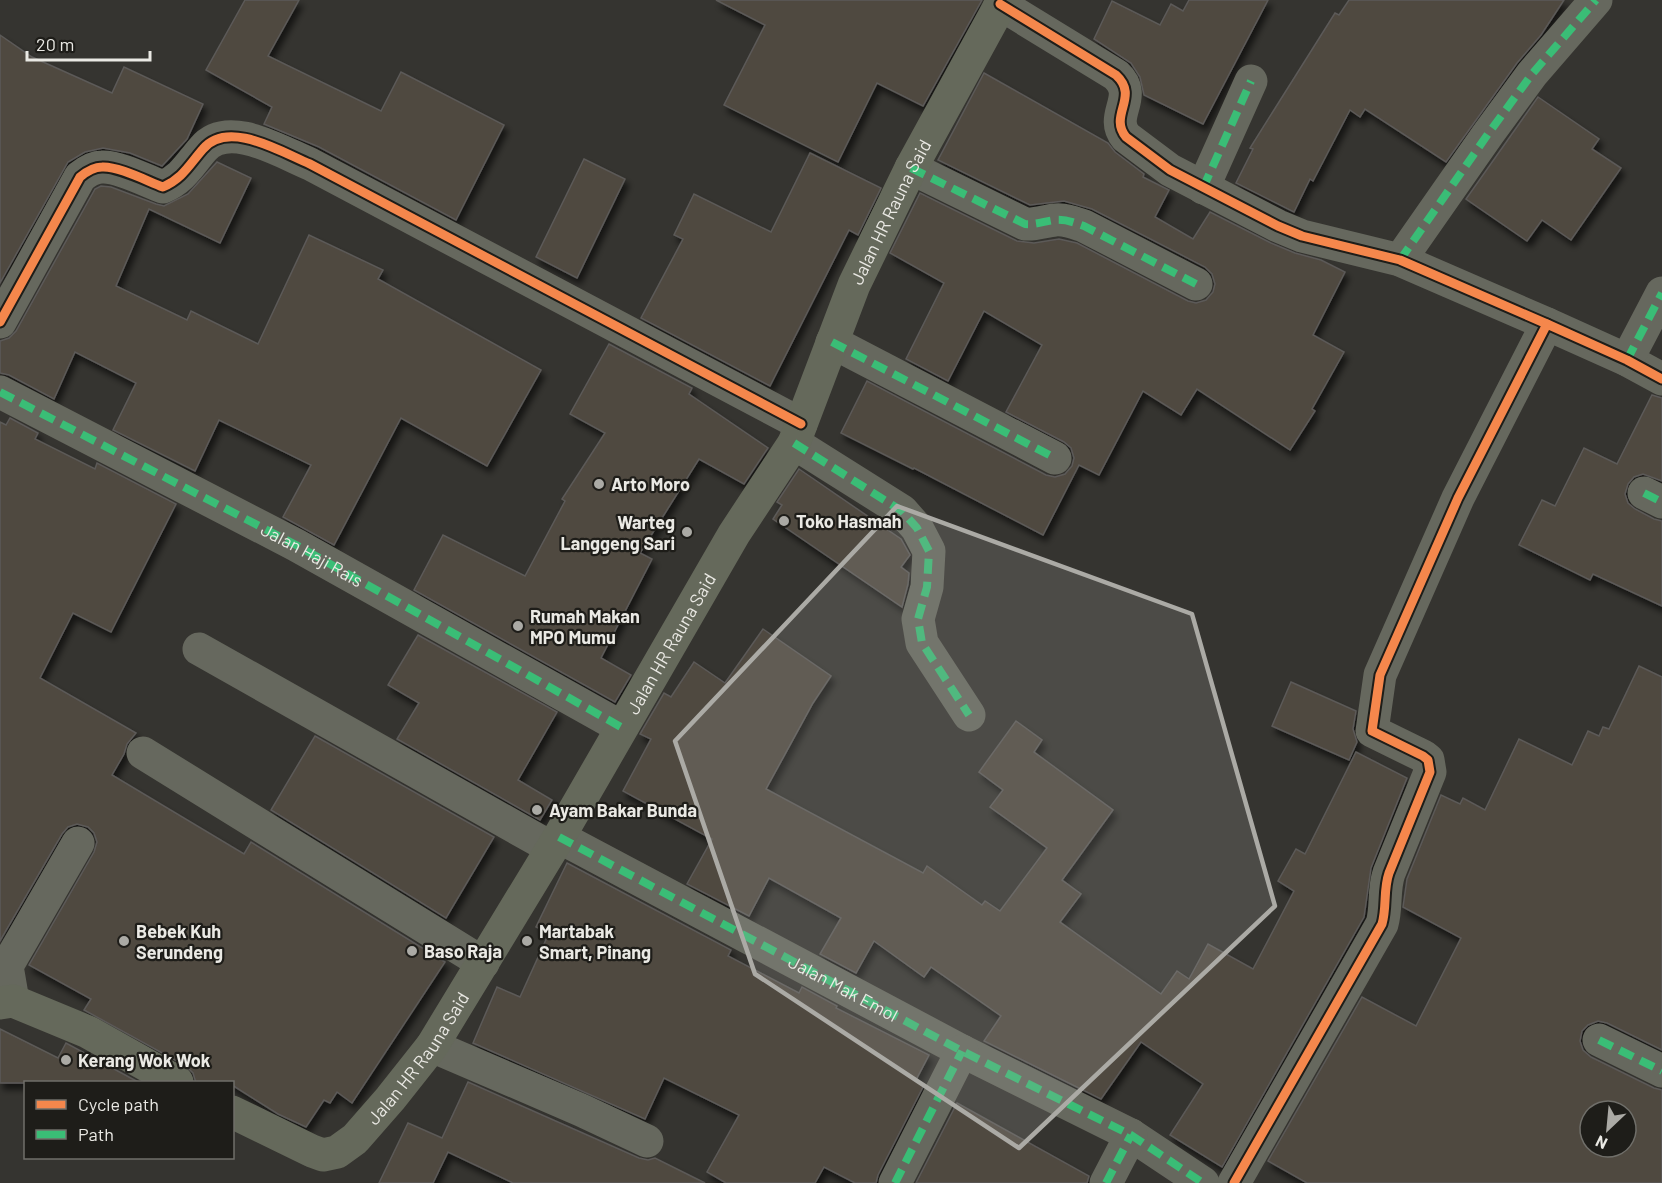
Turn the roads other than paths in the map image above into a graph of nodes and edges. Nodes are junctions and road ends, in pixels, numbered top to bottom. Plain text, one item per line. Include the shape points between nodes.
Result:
1 (1596, 0) edge
2 (1001, 2) edge
3 (1251, 81) dead end
4 (911, 168) junction
5 (1203, 188) junction
6 (1400, 260) junction
7 (1196, 284) dead end
8 (1662, 293) edge
9 (0, 322) edge
10 (1547, 324) junction
11 (832, 342) junction
12 (1627, 360) junction
13 (1662, 379) edge
14 (0, 392) edge
15 (797, 433) junction
16 (1054, 458) dead end
17 (199, 649) dead end
18 (969, 715) dead end
19 (621, 727) junction
20 (143, 753) dead end
21 (556, 842) junction
22 (78, 843) dead end
23 (483, 963) junction
24 (6, 1002) edge
25 (1599, 1040) dead end
26 (432, 1046) junction
27 (962, 1050) junction
28 (1662, 1071) edge
29 (174, 1081) edge
30 (234, 1113) edge
31 (1131, 1135) junction
32 (647, 1141) dead end
33 (895, 1183) edge
34 (1106, 1183) edge
35 (1203, 1183) edge
36 (1234, 1183) edge

1 - 6 street via 1532,74
2 - 4 main road, Jalan HR Rauna Said
2 - 5 street via 1124,82 1120,124 1126,137 1170,170
3 - 5 street
4 - 7 street via 1025,224 1056,219 1084,226
4 - 11 main road, Jalan HR Rauna Said via 854,285
5 - 6 street via 1302,236
6 - 10 street
8 - 12 street
9 - 15 street via 80,177 87,171 101,166 112,168 163,187 177,181 213,140 225,136 246,138 310,165
10 - 12 street
10 - 36 street via 1458,498 1380,675 1372,731 1423,756 1431,772 1389,873 1382,924
11 - 15 main road, Jalan HR Rauna Said
11 - 16 street
12 - 13 street
14 - 19 street, Jalan Haji Rais via 296,545
15 - 18 street via 902,511 917,528 929,551 927,587 918,619 922,643
15 - 19 main road, Jalan HR Rauna Said
17 - 21 street, Jalan Mak Emol
19 - 21 main road, Jalan HR Rauna Said
20 - 23 street
21 - 23 main road, Jalan HR Rauna Said
21 - 27 street, Jalan Mak Emol
22 - 24 street via 7,966
23 - 26 main road, Jalan HR Rauna Said
24 - 29 main road via 88,1032
25 - 28 street
26 - 30 main road, Jalan HR Rauna Said via 355,1139 337,1152 323,1155 312,1151
26 - 32 street
27 - 31 street, Jalan Mak Emol
27 - 33 street
31 - 34 street
31 - 35 street, Jalan Mak Emol

